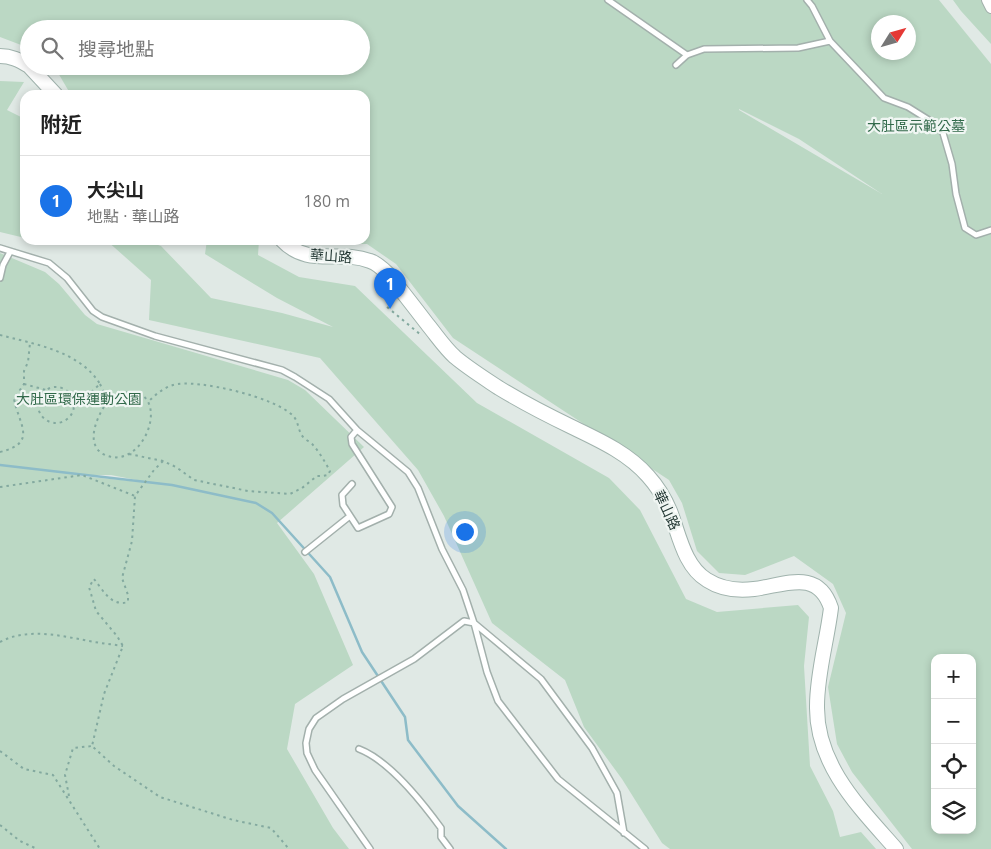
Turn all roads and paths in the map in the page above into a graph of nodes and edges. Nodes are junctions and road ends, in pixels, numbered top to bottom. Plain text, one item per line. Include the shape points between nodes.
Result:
1 (608, 0) edge
2 (807, 0) edge
3 (987, 0) edge
4 (991, 8) edge
5 (830, 41) junction
6 (687, 55) junction
7 (0, 56) edge
8 (20, 61) edge
9 (676, 65) dead end
10 (37, 75) edge
11 (51, 90) edge
12 (991, 230) edge
13 (286, 245) edge
14 (0, 248) edge
15 (10, 252) junction
16 (1, 268) edge
17 (0, 278) edge
18 (386, 307) dead end
19 (0, 335) edge
20 (424, 338) dead end
21 (30, 342) junction
22 (24, 384) junction
23 (100, 384) junction
24 (46, 390) junction
25 (73, 400) junction
26 (108, 401) junction
27 (148, 402) junction
28 (358, 430) junction
29 (0, 452) edge
30 (129, 454) junction
31 (163, 461) junction
32 (352, 484) dead end
33 (0, 487) edge
34 (135, 496) junction
35 (350, 516) junction
36 (305, 552) dead end
37 (474, 624) junction
38 (0, 642) edge
39 (123, 646) junction
40 (92, 746) junction
41 (359, 749) dead end
42 (0, 751) edge
43 (69, 798) junction
44 (0, 825) edge
45 (624, 833) junction
46 (37, 849) edge
47 (100, 849) edge
48 (289, 849) edge
49 (370, 849) edge
50 (450, 849) edge
51 (645, 849) edge
52 (896, 849) edge

1 - 6 lane
2 - 5 lane
3 - 4 street
5 - 6 lane via 798,48 704,49
5 - 12 lane via 884,98 932,122 943,133 965,228 976,235
6 - 9 lane
7 - 8 street
10 - 11 street
13 - 52 street, 華山路 via 308,256 354,258 378,265 455,356 498,388 608,445 641,469 661,494 694,569 706,580 735,590 792,581 812,583 820,589 831,608 817,707 823,748 839,780
14 - 15 lane
15 - 16 lane
15 - 28 lane via 49,263 67,278 93,312 102,317 155,336 282,370 329,399
16 - 17 lane
18 - 20 path
19 - 21 path
21 - 22 path
21 - 23 path via 85,365
22 - 24 path
22 - 29 path via 14,399 23,436 13,449
23 - 25 path via 85,398
23 - 26 path
24 - 25 path via 52,387 65,389
24 - 25 path via 38,400 38,407 49,422 62,422 68,418 72,413
26 - 27 path via 133,392
26 - 30 path via 94,428 97,447 111,457
27 - 30 path via 151,426
27 - 31 path via 158,392 174,385 198,384 257,397 281,407 294,417 304,438 321,454 330,471 328,475 314,477 290,494 267,493 230,489 194,480
28 - 35 lane via 351,437 352,444 392,507 389,514 358,528
28 - 37 lane via 400,464 418,488
30 - 31 path
31 - 34 path
32 - 35 lane via 342,495 343,505
33 - 34 path via 82,475
34 - 39 path via 132,541 122,578 128,602 121,604 111,600 94,579 89,587 96,611
35 - 36 lane
37 - 45 lane via 541,680 592,748 617,793
37 - 45 lane via 498,701 558,779
37 - 49 lane via 464,621 414,659 329,708 316,718 309,729 307,754 314,770
38 - 39 path via 24,634 44,634
39 - 40 path via 104,694
40 - 43 path via 74,748 65,775
40 - 48 path via 114,766 160,797 233,820 271,828
41 - 50 lane via 372,754 413,793 441,828 441,837
42 - 43 path via 24,768 53,775
43 - 47 path
44 - 46 path via 20,841
45 - 51 lane

